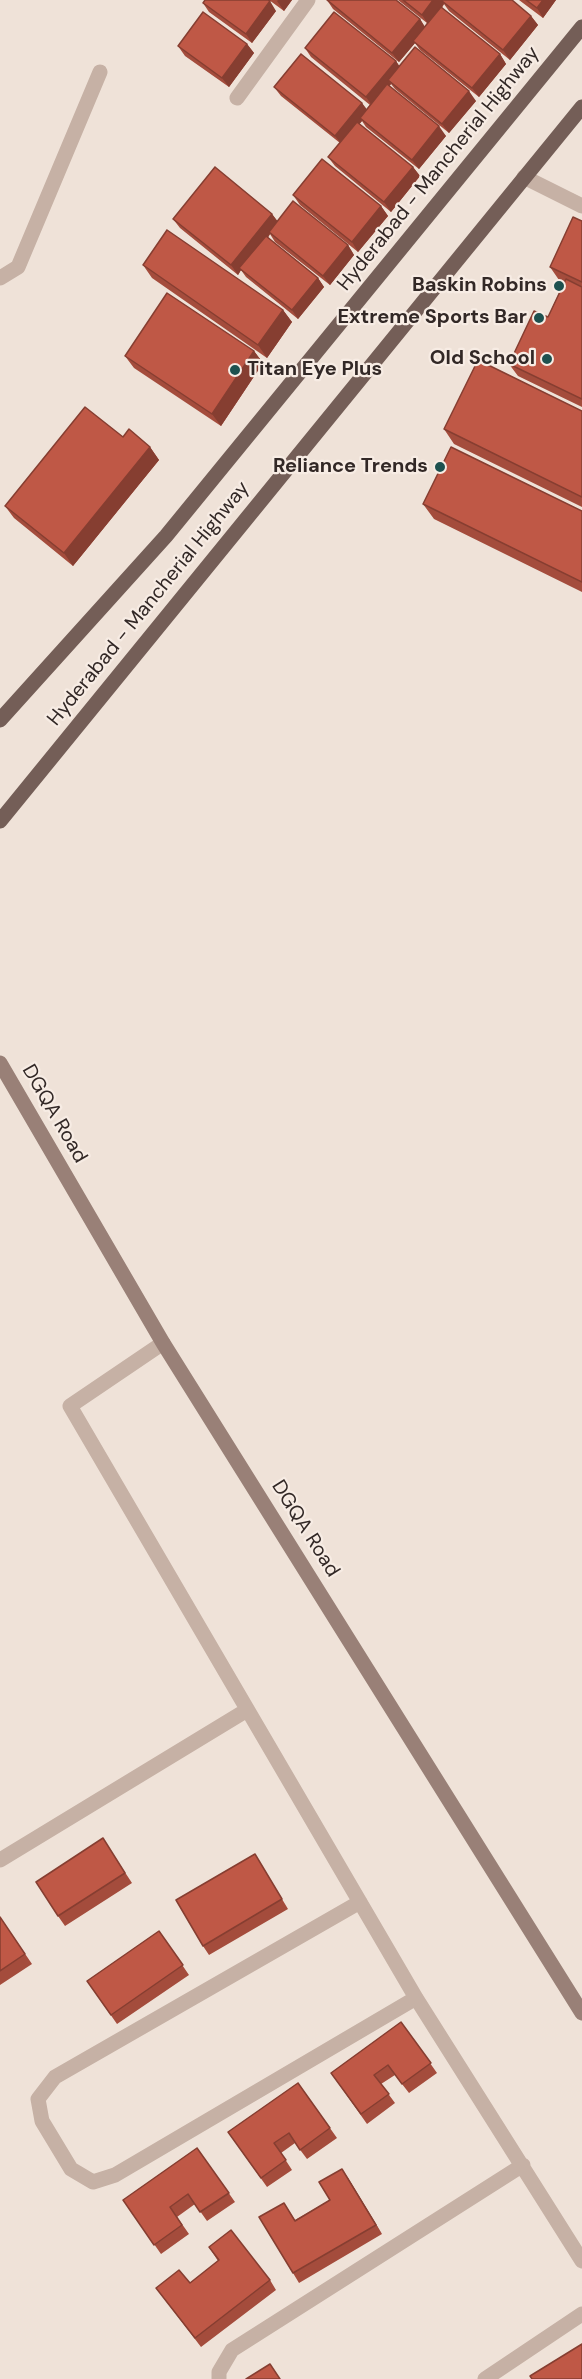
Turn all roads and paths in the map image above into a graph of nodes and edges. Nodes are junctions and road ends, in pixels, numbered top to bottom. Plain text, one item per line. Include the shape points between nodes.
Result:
1 (308, 0) edge
2 (582, 27) edge
3 (100, 72) dead end
4 (237, 98) dead end
5 (582, 107) edge
6 (524, 177) junction
7 (582, 206) edge
8 (0, 278) edge
9 (0, 720) edge
10 (0, 821) edge
11 (0, 1063) edge
12 (163, 1343) junction
13 (247, 1710) junction
14 (0, 1860) edge
15 (360, 1902) junction
16 (416, 1998) junction
17 (582, 2013) edge
18 (523, 2165) junction
19 (582, 2260) edge
20 (582, 2314) edge
21 (219, 2379) edge
22 (485, 2379) edge

1 - 4 street
2 - 9 main road, Hyderabad - Mancherial Highway via 166,536
3 - 8 street via 18,267
5 - 6 main road, Hyderabad - Mancherial Highway
6 - 7 street
6 - 10 main road, Hyderabad - Mancherial Highway
11 - 12 main road, DGQA Road
12 - 13 street via 70,1406
12 - 17 main road, DGQA Road
13 - 14 street
13 - 15 street
15 - 16 street
15 - 16 street via 55,2077 38,2099 42,2121 71,2169 93,2182 115,2175
16 - 18 street
18 - 19 street
18 - 21 street via 232,2350
20 - 22 street

